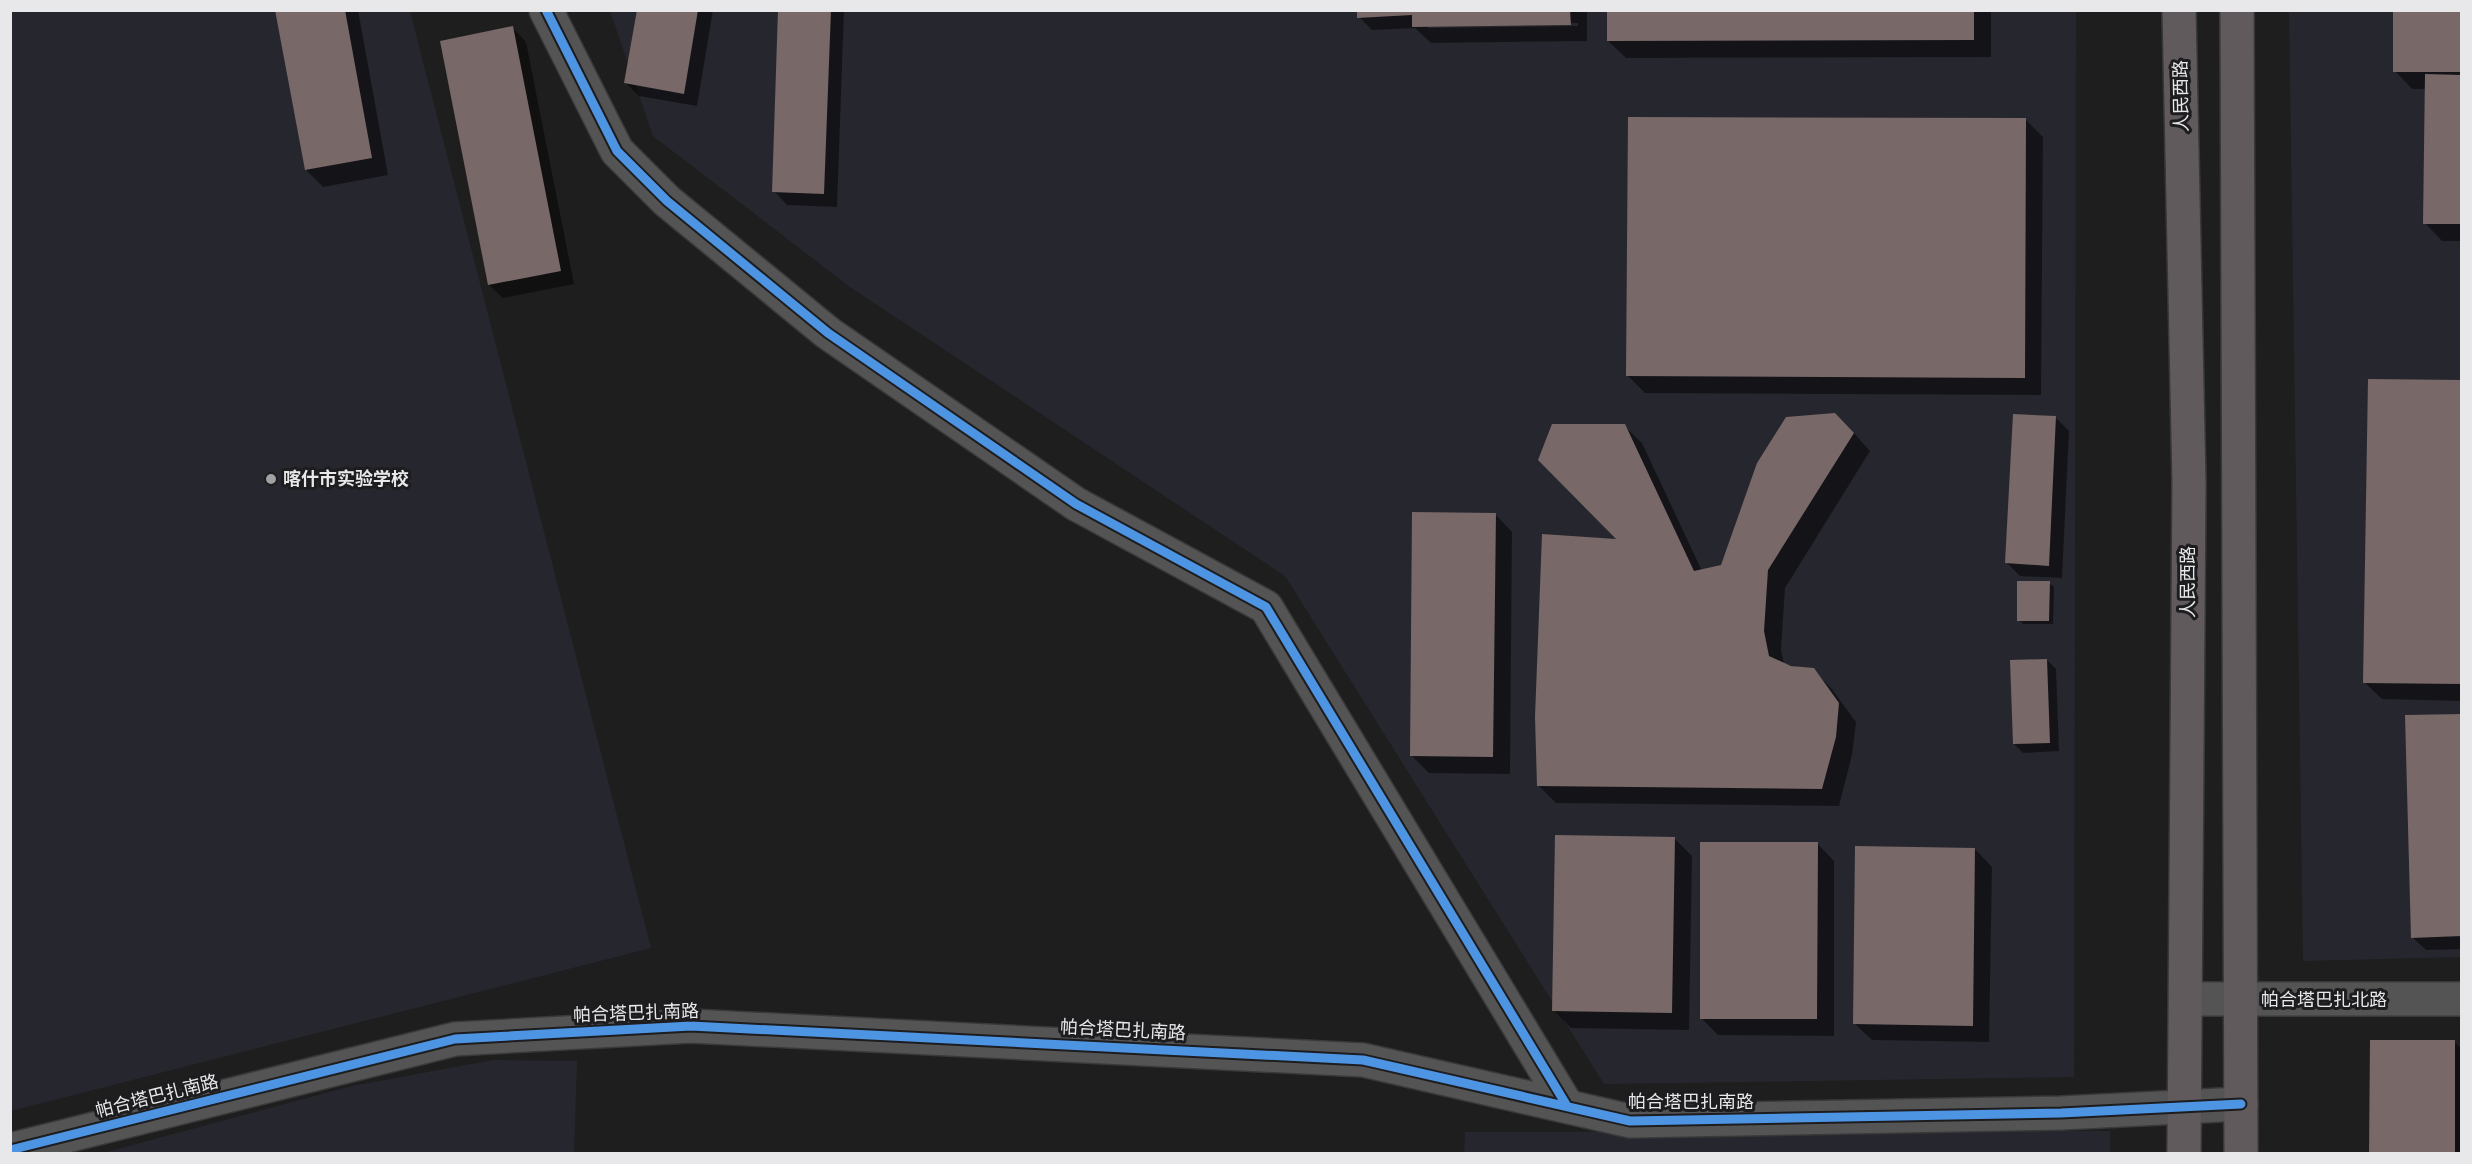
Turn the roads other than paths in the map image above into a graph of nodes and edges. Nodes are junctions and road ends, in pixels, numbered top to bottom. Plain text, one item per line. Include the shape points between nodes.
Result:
1 (546, 10) edge
2 (2179, 10) edge
3 (2237, 10) edge
4 (2186, 999) junction
5 (2462, 999) edge
6 (2242, 1000) junction
7 (2241, 1104) junction
8 (2185, 1105) junction
9 (1567, 1107) junction
10 (10, 1150) edge
11 (2184, 1154) edge
12 (2241, 1154) edge

1 - 9 street via 617,151 667,201 828,333 1076,504 1266,607
2 - 4 main road, 人民西路 via 2188,482
3 - 6 main road
4 - 6 street, 帕合塔巴扎北路
4 - 8 main road, 人民西路
5 - 6 street, 帕合塔巴扎北路
6 - 7 main road
7 - 8 street, 帕合塔巴扎南路
7 - 12 main road
8 - 9 street, 帕合塔巴扎南路 via 2061,1113 1630,1121
8 - 11 main road, 人民西路
9 - 10 street, 帕合塔巴扎南路 via 1363,1060 691,1026 455,1039

